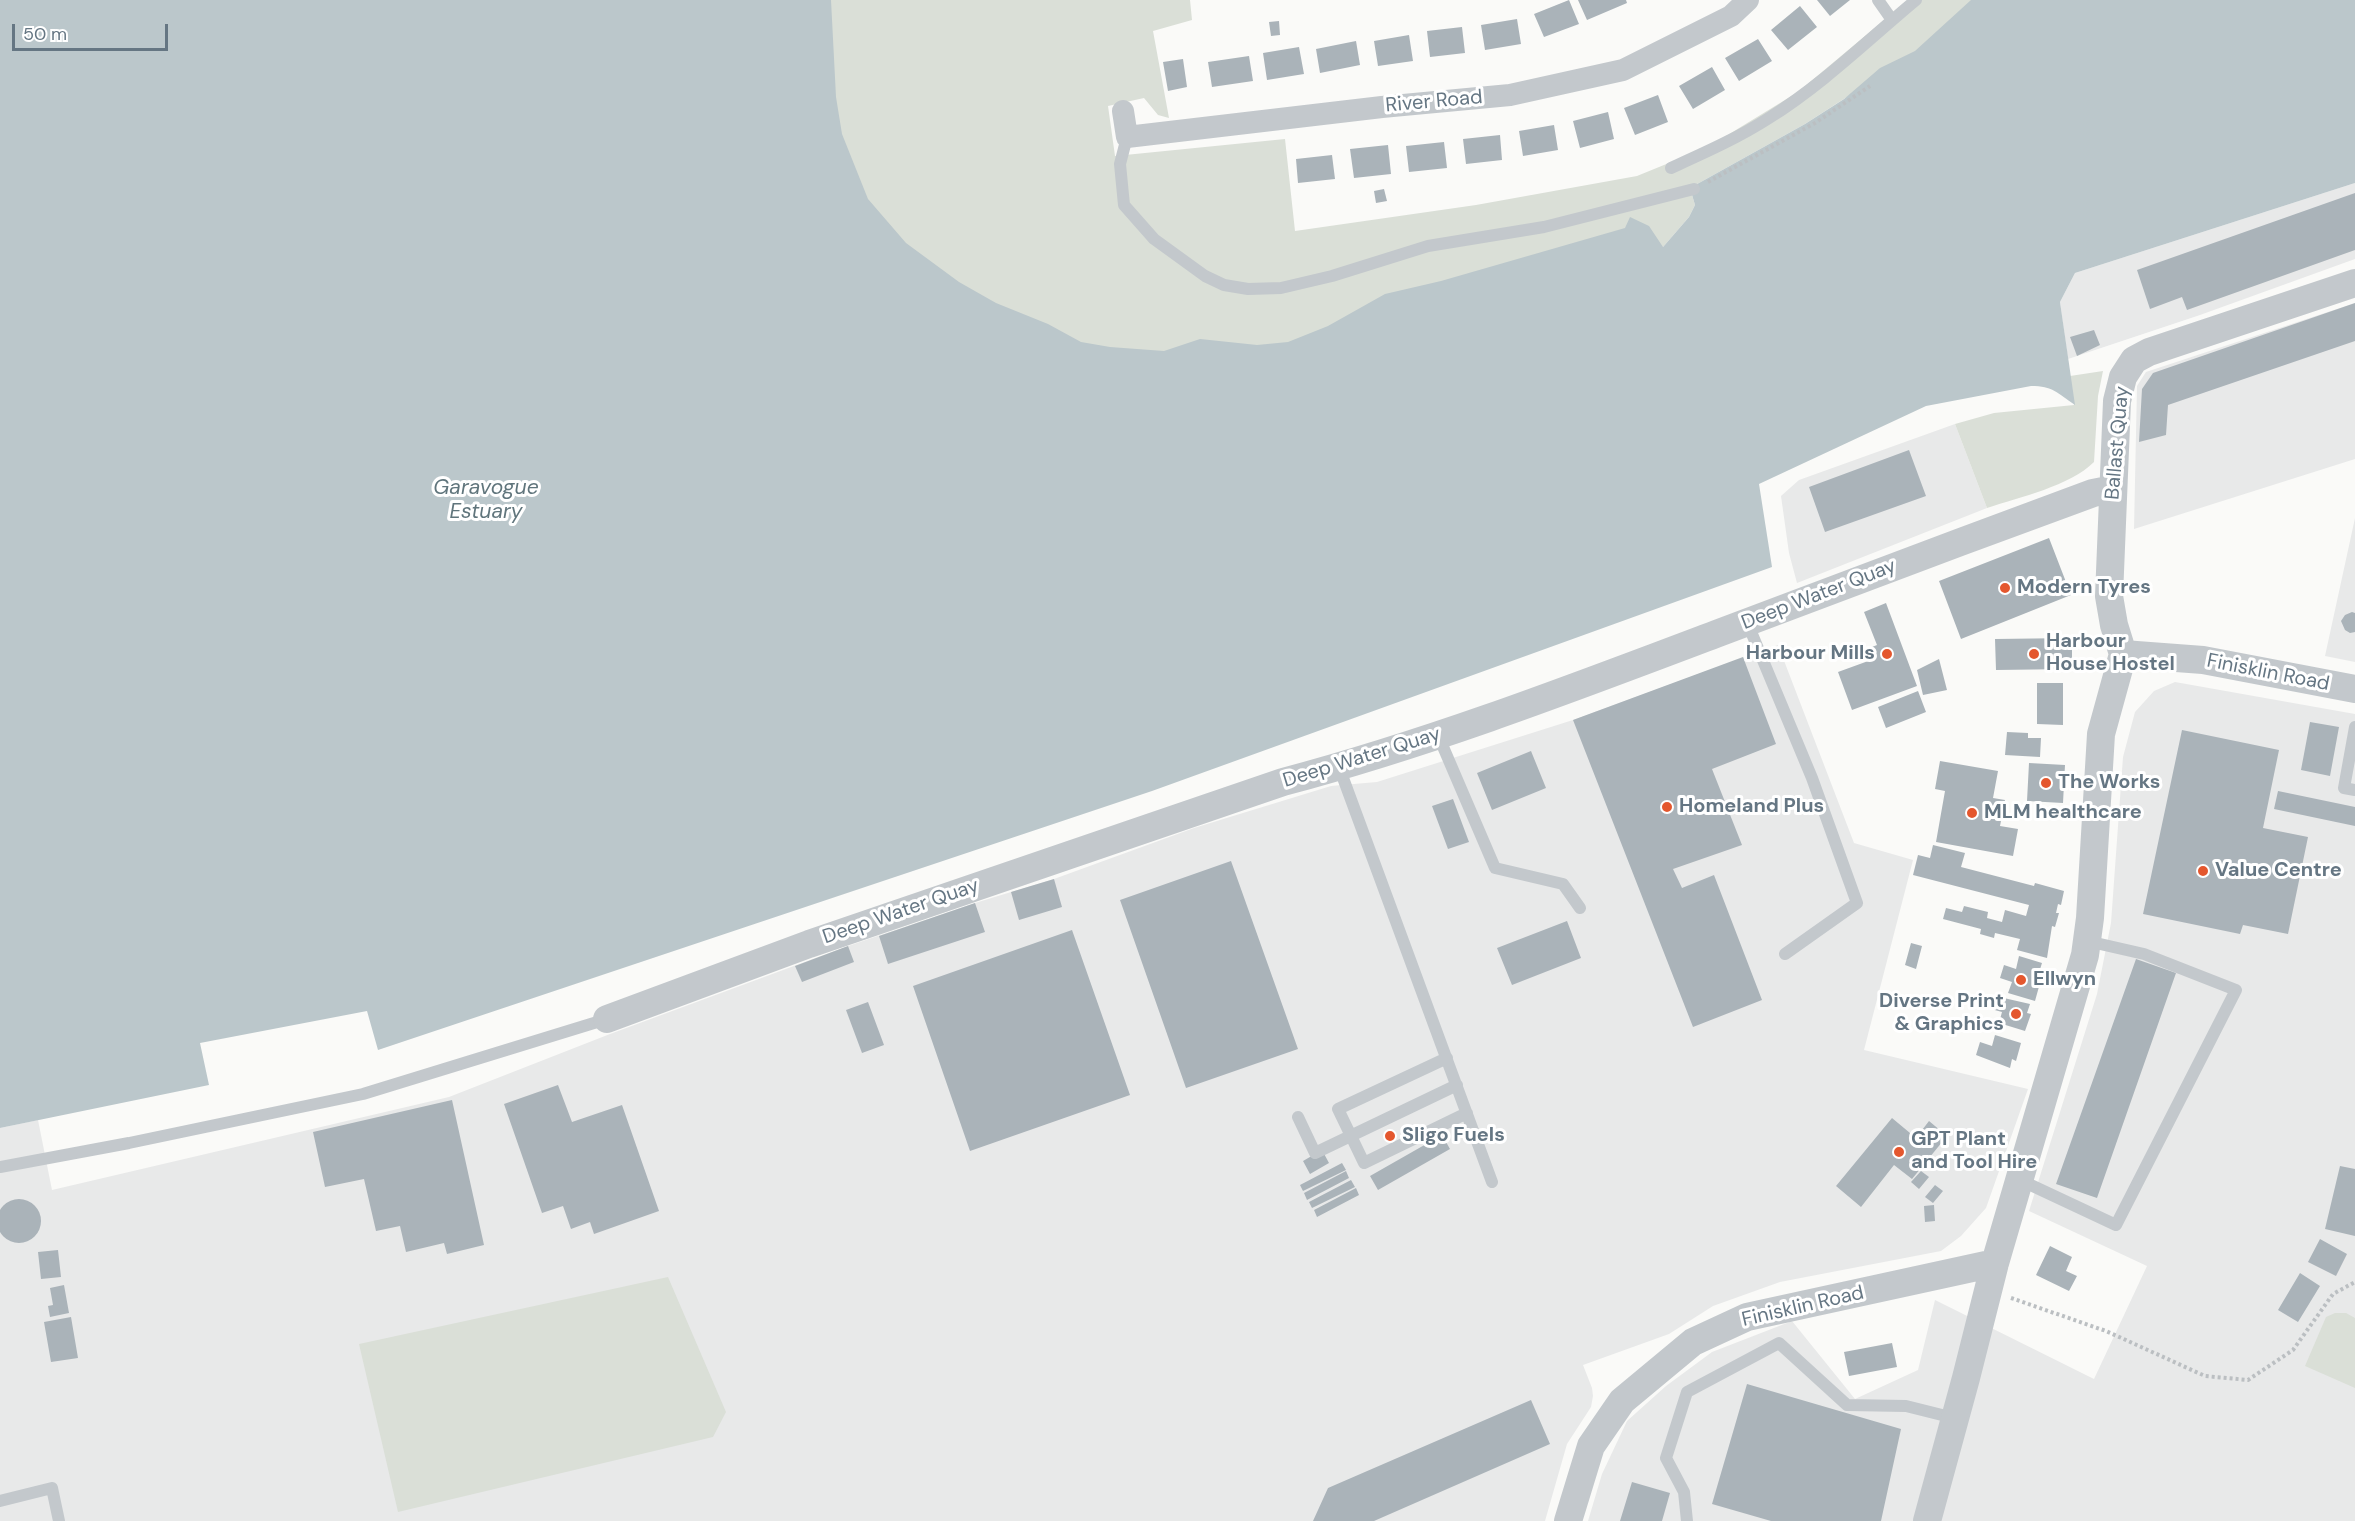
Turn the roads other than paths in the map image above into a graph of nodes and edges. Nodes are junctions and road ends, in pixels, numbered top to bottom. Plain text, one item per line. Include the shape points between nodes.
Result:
1 (1748, 0) edge
2 (1878, 0) edge
3 (1917, 0) edge
4 (1892, 20) junction
5 (1123, 111) dead end
6 (1127, 137) junction
7 (1671, 168) dead end
8 (1694, 189) road end
9 (2355, 283) edge
10 (2113, 489) junction
11 (1747, 622) junction
12 (2123, 654) junction
13 (2355, 689) edge
14 (2355, 727) edge
15 (1437, 734) junction
16 (1339, 767) junction
17 (2355, 790) edge
18 (1580, 908) dead end
19 (2087, 940) junction
20 (1785, 954) dead end
21 (608, 1019) joint
22 (1447, 1058) junction
23 (1457, 1085) junction
24 (1467, 1113) junction
25 (1298, 1117) dead end
26 (1350, 1136) junction
27 (0, 1167) edge
28 (2020, 1180) junction
29 (1492, 1182) dead end
30 (1991, 1277) junction
31 (1954, 1418) junction
32 (0, 1501) edge
33 (59, 1521) edge
34 (1568, 1521) edge
35 (1687, 1521) edge
36 (1927, 1521) edge

1 - 6 street, River Road via 1731,16 1623,69 1510,95
2 - 4 lane
3 - 4 lane
4 - 7 lane via 1769,118
5 - 6 street
6 - 8 lane via 1120,164 1124,205 1154,239 1205,276 1224,285 1248,289 1281,288 1428,246 1544,227
9 - 10 street, Ballast Quay via 2134,360 2123,377 2117,401
10 - 11 street, Deep Water Quay
10 - 12 street, Ballast Quay via 2109,596
11 - 15 street, Deep Water Quay
11 - 20 lane via 1812,778 1857,903
12 - 13 street, Finisklin Road via 2203,660
12 - 19 street via 2101,734
14 - 17 lane via 2344,788
15 - 16 street, Deep Water Quay
15 - 18 lane via 1495,868 1563,884
16 - 21 street, Deep Water Quay via 1283,782 832,936
16 - 22 lane
19 - 28 street
19 - 28 lane via 2144,954 2236,990 2116,1225
21 - 27 lane via 363,1094
22 - 23 lane
22 - 26 lane via 1338,1109
23 - 24 lane
23 - 26 lane
24 - 26 lane via 1364,1163
24 - 29 lane
25 - 26 lane via 1315,1153
28 - 30 street
30 - 31 street
30 - 34 street, Finisklin Road via 1747,1317 1693,1342 1622,1401 1591,1446
31 - 35 lane via 1906,1406 1847,1405 1779,1343 1687,1392 1666,1458 1684,1492
31 - 36 street
32 - 33 lane via 52,1488

